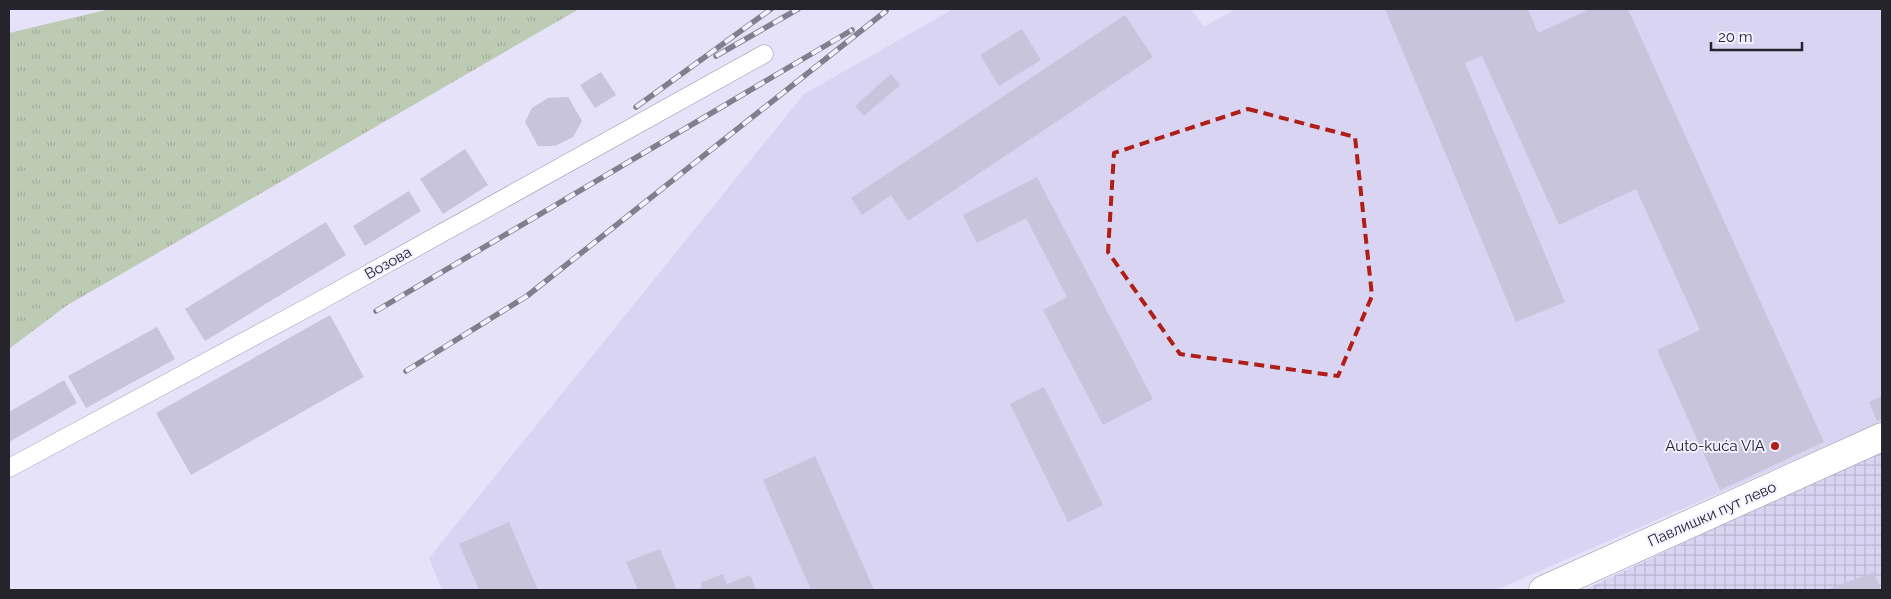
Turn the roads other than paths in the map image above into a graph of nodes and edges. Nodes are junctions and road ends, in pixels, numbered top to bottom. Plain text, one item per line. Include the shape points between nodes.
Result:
1 (764, 54) dead end
2 (1882, 438) edge
3 (9, 468) edge
4 (1542, 590) edge

1 - 3 lane, Возова via 316,303
2 - 4 street, Павлишки пут лево

